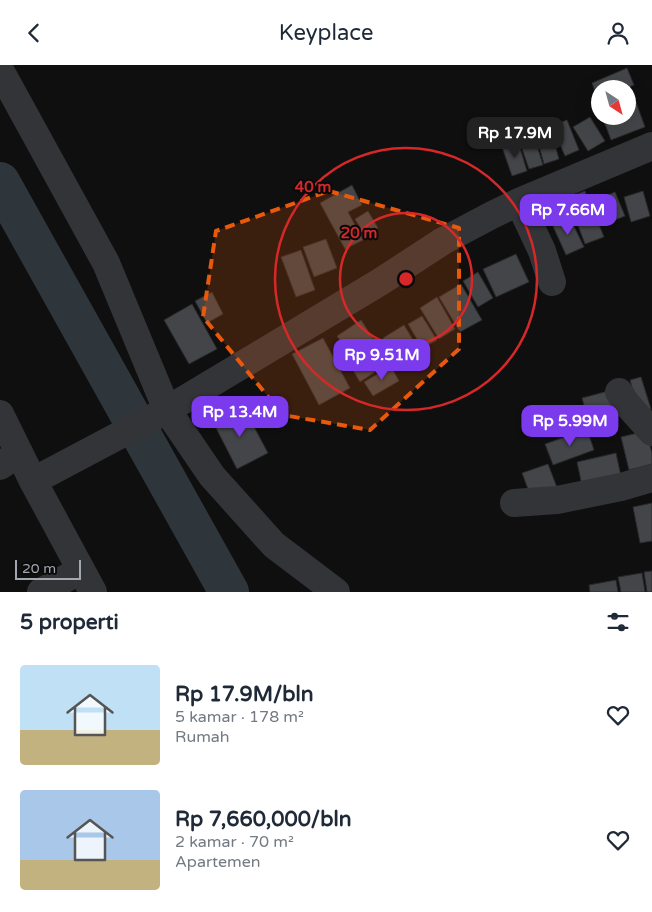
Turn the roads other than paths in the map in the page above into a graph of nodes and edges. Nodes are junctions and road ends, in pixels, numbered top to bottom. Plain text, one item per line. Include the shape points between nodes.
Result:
1 (0, 70) edge
2 (652, 146) edge
3 (519, 203) junction
4 (552, 282) dead end
5 (619, 392) dead end
6 (167, 411) junction
7 (0, 414) edge
8 (652, 432) edge
9 (10, 460) edge
10 (652, 477) edge
11 (33, 481) junction
12 (514, 503) dead end
13 (87, 581) edge
14 (42, 592) edge
15 (336, 592) edge

1 - 6 street via 106,263
2 - 3 street
3 - 4 street via 542,251
3 - 6 street via 444,241
5 - 8 street
6 - 11 street
6 - 15 street via 212,476 274,545
7 - 9 street
9 - 11 street
10 - 12 street via 557,500
11 - 13 street
13 - 14 street

